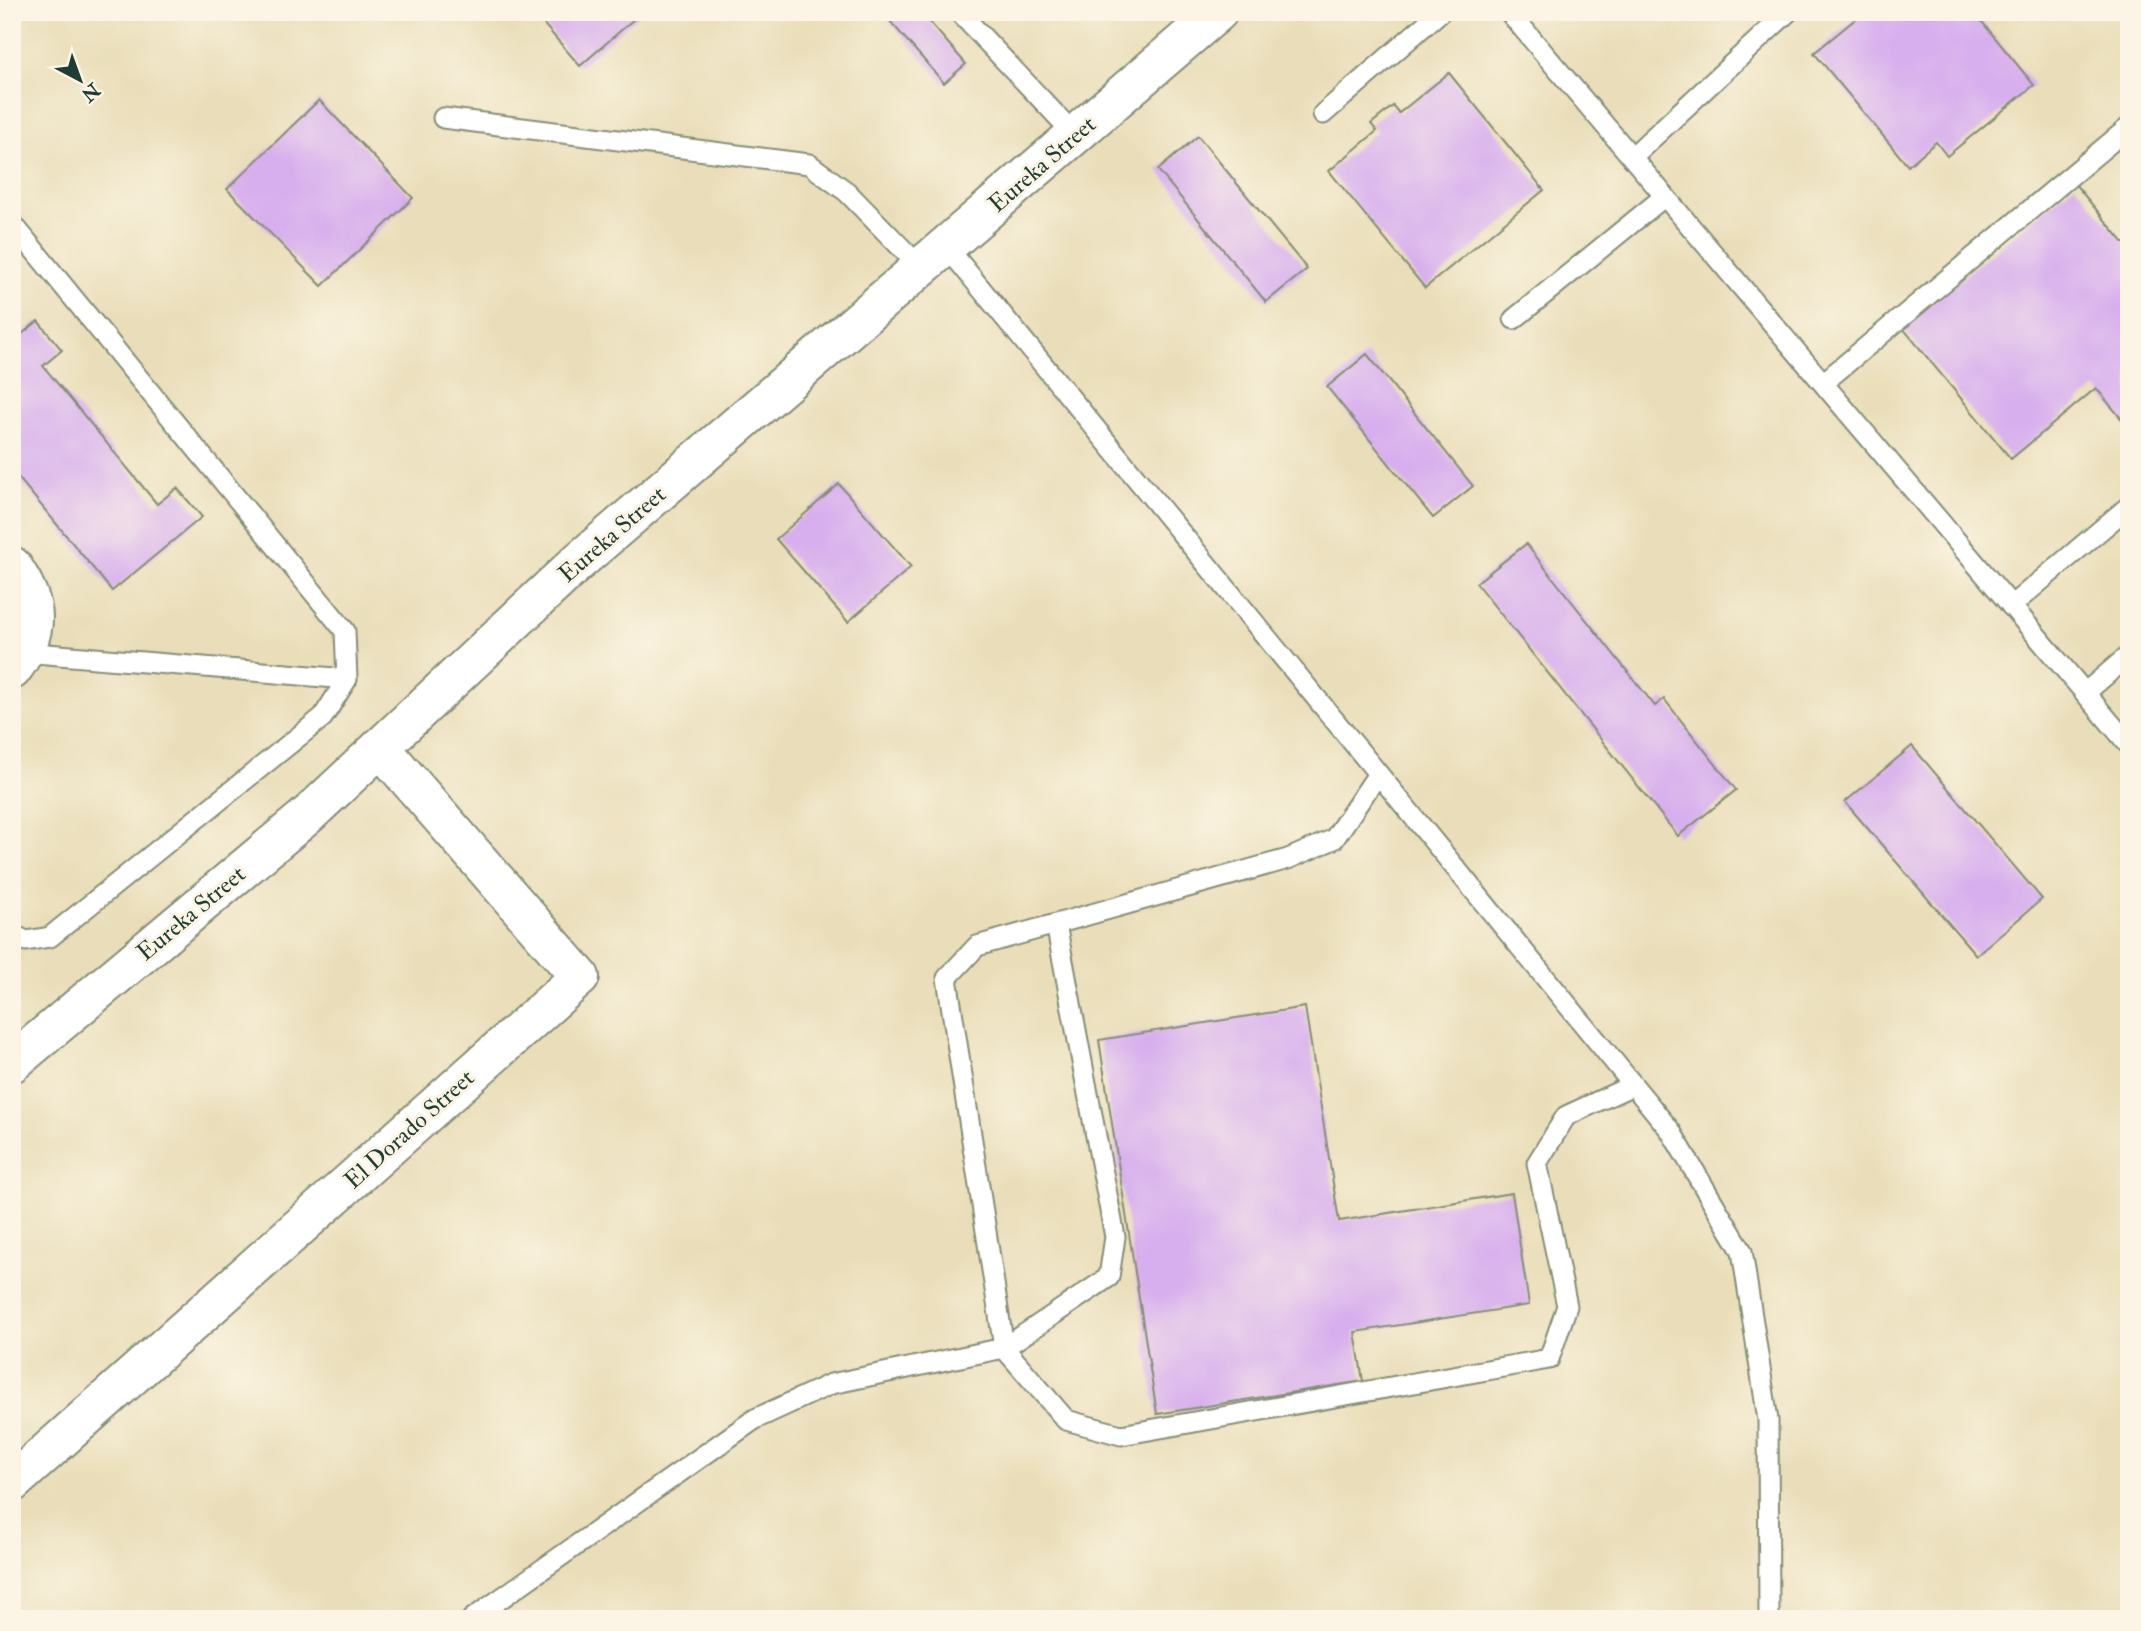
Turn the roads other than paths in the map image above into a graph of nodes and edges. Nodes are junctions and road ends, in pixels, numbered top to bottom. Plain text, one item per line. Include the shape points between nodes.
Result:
1 (959, 12) edge
2 (1218, 12) edge
3 (1440, 12) edge
4 (1509, 12) edge
5 (1788, 12) edge
6 (1323, 114) dead end
7 (443, 118) dead end
8 (2129, 127) edge
9 (1075, 135) junction
10 (1632, 157) junction
11 (1665, 196) junction
12 (12, 223) edge
13 (933, 257) junction
14 (1514, 318) dead end
15 (1823, 383) junction
16 (2129, 506) edge
17 (12, 566) edge
18 (2011, 606) junction
19 (2129, 655) edge
20 (18, 661) edge
21 (347, 679) junction
22 (2085, 693) junction
23 (2129, 745) edge
24 (380, 747) junction
25 (1378, 774) junction
26 (1056, 924) junction
27 (12, 934) edge
28 (12, 1063) edge
29 (1633, 1084) junction
30 (1004, 1348) junction
31 (12, 1483) edge
32 (471, 1619) edge
33 (1769, 1619) edge

1 - 9 lane
2 - 9 street, Eureka Street
3 - 6 lane
4 - 10 lane
5 - 10 lane
7 - 13 lane via 809,164
8 - 15 lane
9 - 13 street, Eureka Street
10 - 11 lane
11 - 14 lane
11 - 15 lane
12 - 21 lane via 345,631
13 - 24 street, Eureka Street via 578,562
13 - 25 lane
15 - 18 lane
16 - 18 lane
17 - 20 street via 34,608 31,638
18 - 22 lane
19 - 22 lane
20 - 21 lane
21 - 27 lane via 323,717 50,937 26,941
22 - 23 lane
24 - 28 street, Eureka Street via 309,814
24 - 31 street, El Dorado Street via 580,977
25 - 26 lane via 1334,839 1288,859
25 - 29 lane
26 - 30 lane via 1115,1237 1109,1277
26 - 30 lane via 977,946 947,978
29 - 30 lane via 1566,1116 1537,1163 1567,1306 1549,1359 1121,1435 1066,1420
29 - 33 lane via 1670,1130 1742,1251 1768,1420
30 - 32 lane via 831,1384 755,1419

